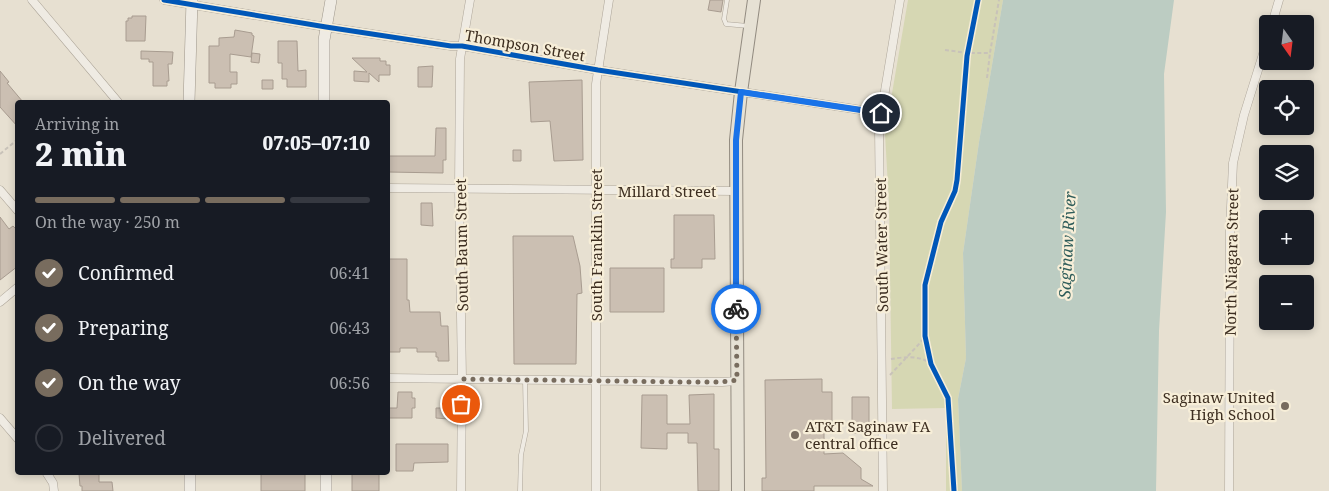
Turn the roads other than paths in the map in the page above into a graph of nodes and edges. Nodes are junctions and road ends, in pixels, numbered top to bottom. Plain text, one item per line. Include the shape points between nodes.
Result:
1 (32, 0) edge
2 (164, 0) edge
3 (331, 0) edge
4 (470, 0) edge
5 (610, 0) edge
6 (727, 0) edge
7 (754, 0) edge
8 (900, 0) edge
9 (1279, 0) edge
10 (191, 2) edge
11 (1275, 15) edge
12 (326, 27) junction
13 (750, 27) junction
14 (462, 46) junction
15 (1259, 67) edge
16 (598, 70) junction
17 (741, 92) junction
18 (116, 100) edge
19 (189, 100) edge
20 (324, 100) edge
21 (881, 113) junction
22 (390, 188) edge
23 (459, 189) junction
24 (0, 190) edge
25 (596, 190) junction
26 (736, 191) junction
27 (15, 208) edge
28 (15, 290) edge
29 (0, 302) edge
30 (390, 378) edge
31 (462, 379) junction
32 (525, 379) junction
33 (737, 380) junction
34 (596, 381) junction
35 (0, 418) edge
36 (15, 436) edge
37 (48, 475) edge
38 (190, 475) edge
39 (326, 475) edge
40 (54, 491) edge
41 (190, 491) edge
42 (326, 491) edge
43 (461, 491) edge
44 (520, 491) edge
45 (596, 491) edge
46 (738, 491) edge
47 (882, 491) edge
48 (1229, 491) edge

1 - 18 street
2 - 10 street, Thompson Street
3 - 12 street
4 - 14 street, South Baum Street
5 - 16 street, South Franklin Street
6 - 13 lane via 726,24
7 - 13 main road
8 - 21 street, South Water Street
9 - 11 street
10 - 12 street, Thompson Street
10 - 19 street
12 - 14 street, Thompson Street
12 - 20 street
13 - 17 main road
14 - 16 street, Thompson Street
14 - 23 street, South Baum Street
15 - 48 street, North Niagara Street via 1233,163
16 - 17 street, Thompson Street
16 - 25 street, South Franklin Street
17 - 21 street, Thompson Street
17 - 26 main road via 736,140
21 - 47 street, South Water Street
22 - 23 street, Millard Street
23 - 25 street, Millard Street
23 - 31 street, South Baum Street
24 - 27 street
25 - 26 street, Millard Street
25 - 34 street, South Franklin Street
26 - 33 main road
28 - 29 street
30 - 31 street
31 - 32 street
31 - 43 street, South Baum Street
32 - 34 street
32 - 44 lane via 526,431 520,455
33 - 34 street
33 - 46 main road
34 - 45 street, South Franklin Street
35 - 36 street
37 - 40 street
38 - 41 street
39 - 42 street

